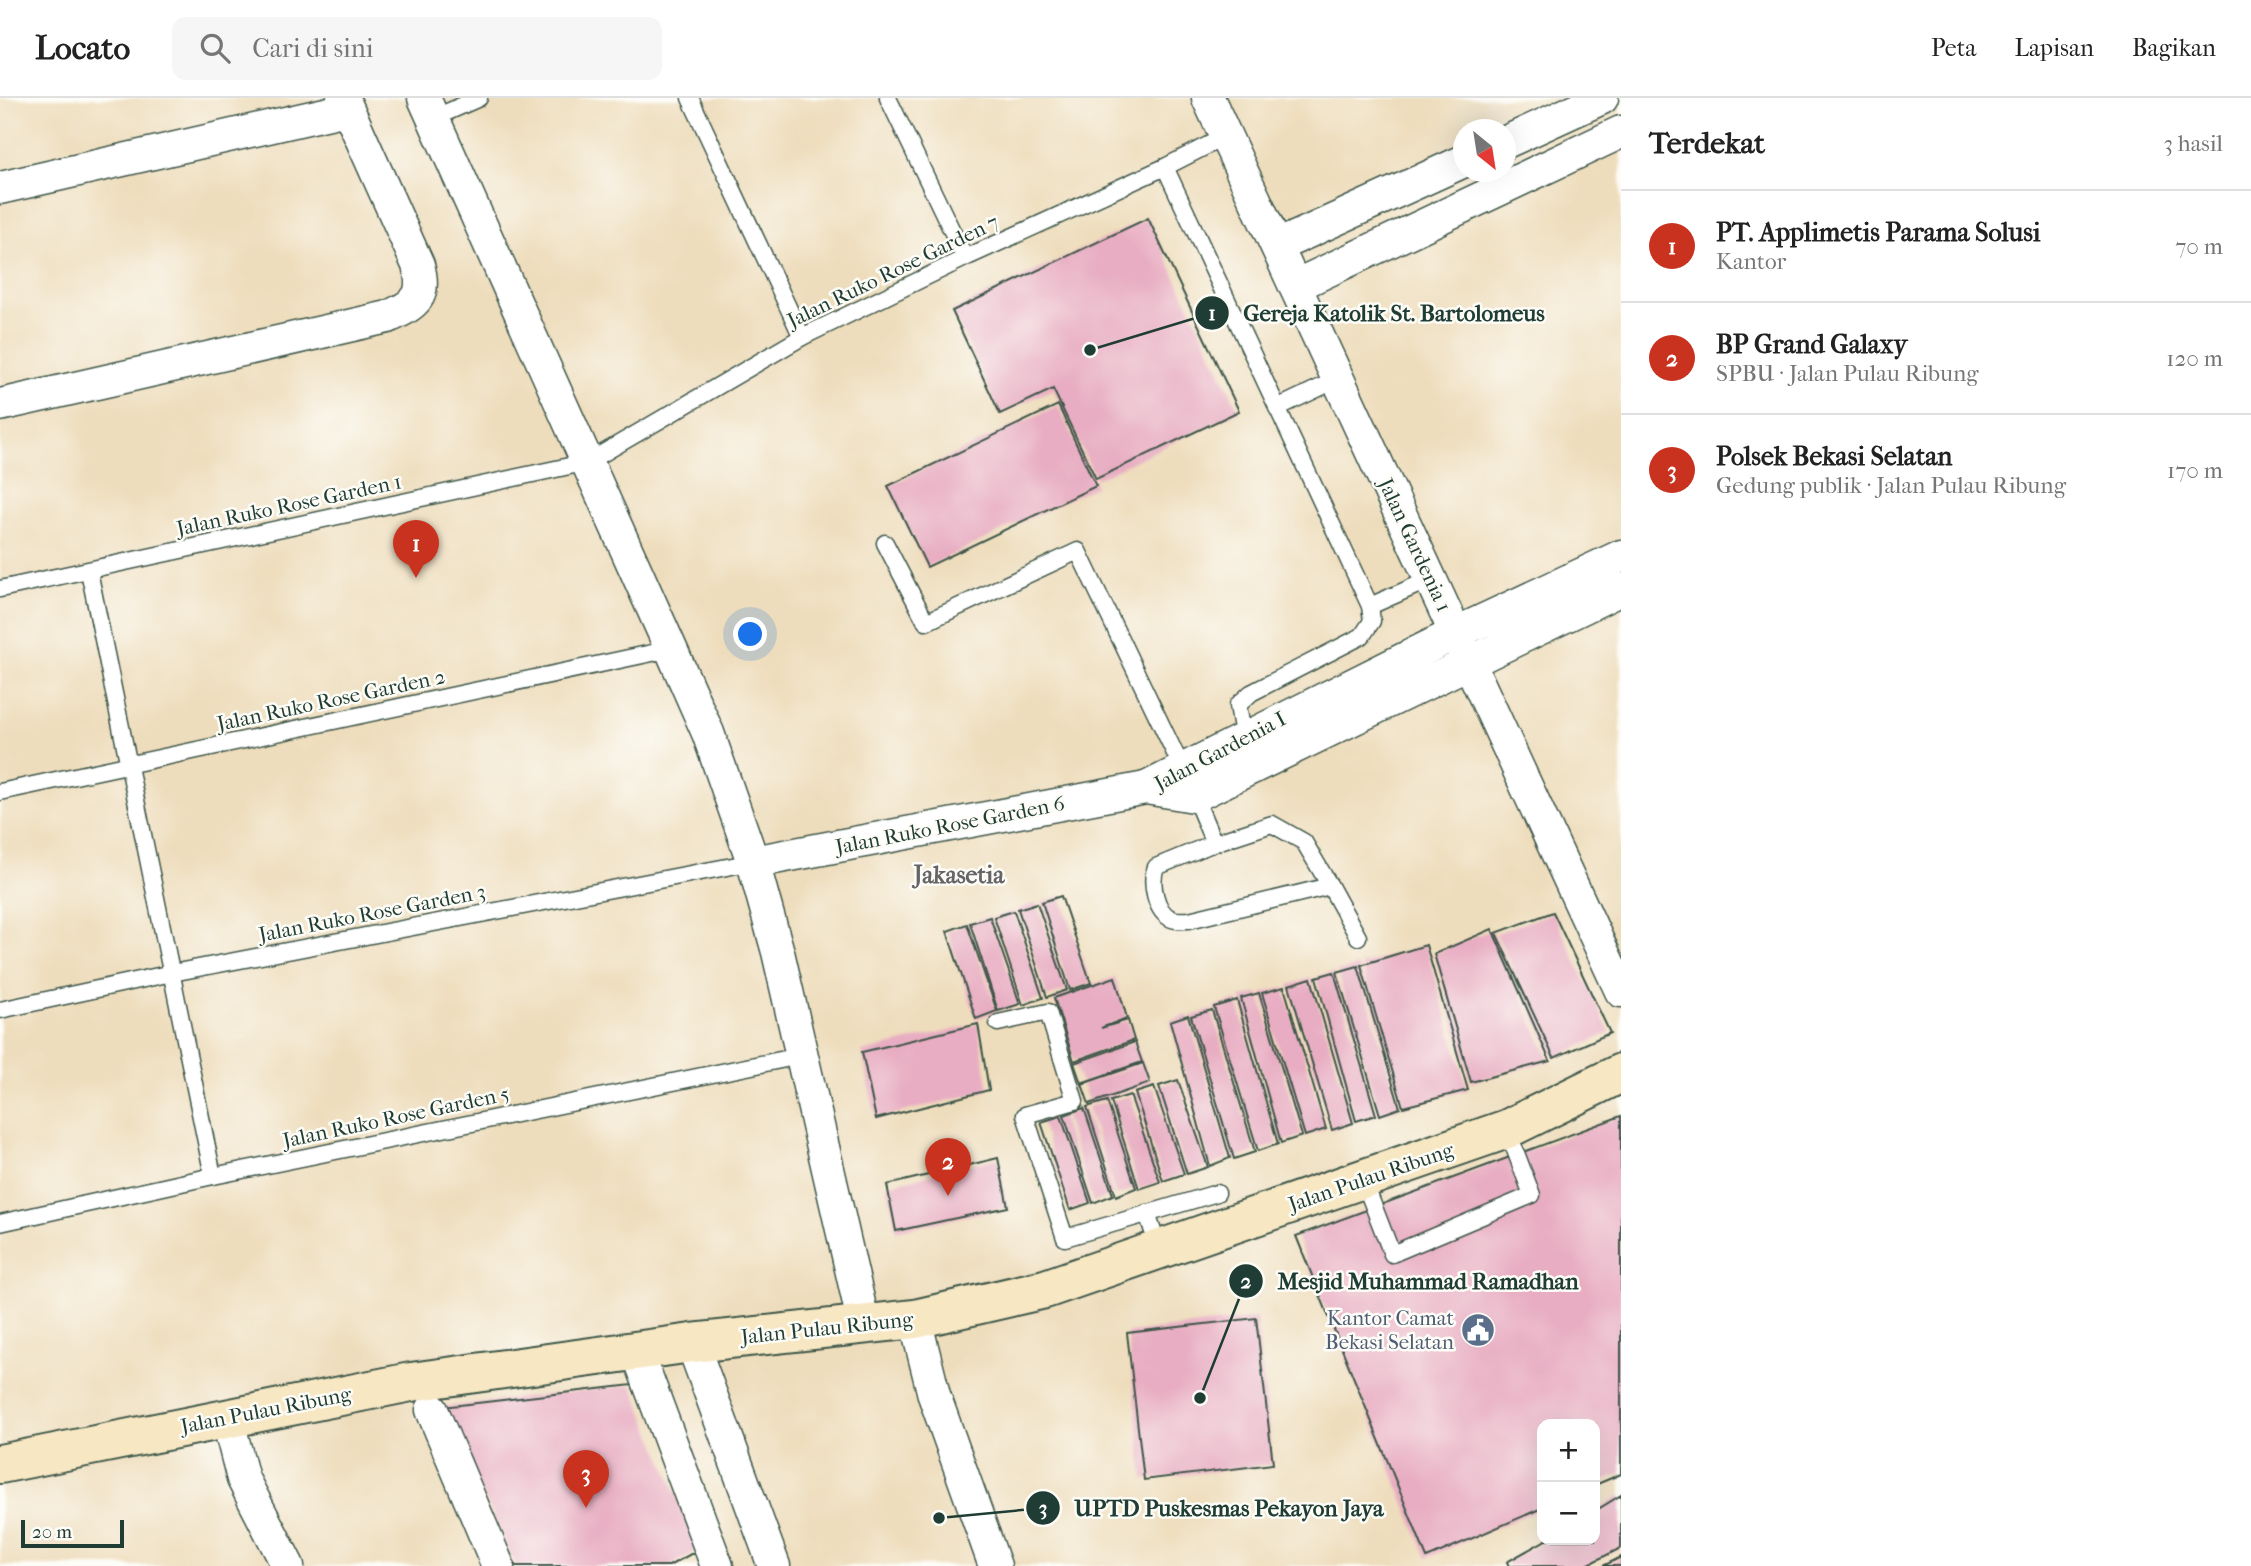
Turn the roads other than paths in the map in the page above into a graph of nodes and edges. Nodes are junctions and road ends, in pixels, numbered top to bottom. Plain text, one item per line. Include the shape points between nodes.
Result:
1 (479, 98) edge
2 (690, 98) edge
3 (888, 98) edge
4 (1208, 98) edge
5 (1602, 98) edge
6 (345, 103) edge
7 (429, 108) edge
8 (1621, 132) edge
9 (1226, 136) junction
10 (1516, 137) edge
11 (1453, 166) edge
12 (1165, 167) junction
13 (0, 188) edge
14 (1277, 246) junction
15 (965, 257) junction
16 (1295, 286) junction
17 (802, 337) junction
18 (1338, 379) junction
19 (0, 405) edge
20 (1278, 408) junction
21 (588, 462) junction
22 (885, 543) dead end
23 (1621, 556) edge
24 (89, 571) junction
25 (1431, 579) junction
26 (0, 589) edge
27 (1621, 589) edge
28 (1370, 606) junction
29 (1455, 633) junction
30 (671, 649) junction
31 (1468, 662) junction
32 (1247, 736) junction
33 (128, 765) junction
34 (1188, 782) junction
35 (1146, 788) joint
36 (0, 792) edge
37 (1214, 843) junction
38 (754, 862) junction
39 (1329, 886) junction
40 (1358, 937) dead end
41 (172, 973) junction
42 (1621, 991) edge
43 (0, 1010) edge
44 (998, 1023) dead end
45 (800, 1056) junction
46 (1621, 1073) edge
47 (1507, 1129) junction
48 (213, 1176) junction
49 (1363, 1179) junction
50 (1217, 1192) dead end
51 (1147, 1213) junction
52 (0, 1223) edge
53 (1159, 1250) junction
54 (915, 1319) junction
55 (864, 1325) junction
56 (692, 1343) junction
57 (637, 1351) junction
58 (432, 1410) dead end
59 (227, 1417) junction
60 (0, 1464) edge
61 (714, 1564) edge
62 (288, 1566) edge
63 (498, 1566) edge
64 (774, 1566) edge
65 (995, 1566) edge

1 - 7 lane
2 - 17 lane
3 - 15 lane
4 - 9 street, Jalan Gardenia 1
5 - 10 street
6 - 13 street
6 - 19 street via 418,265 423,283 419,297 388,317
7 - 21 street
8 - 16 street
9 - 12 lane, Jalan Ruko Rose Garden 7
9 - 14 street, Jalan Gardenia 1
11 - 14 street
12 - 15 lane, Jalan Ruko Rose Garden 7
12 - 20 lane
14 - 16 street, Jalan Gardenia 1
15 - 17 lane, Jalan Ruko Rose Garden 7
16 - 18 street, Jalan Gardenia 1
17 - 21 lane, Jalan Ruko Rose Garden 7
18 - 20 lane
18 - 25 street, Jalan Gardenia 1
20 - 28 lane
21 - 24 lane, Jalan Ruko Rose Garden 1
21 - 30 street
22 - 34 lane via 926,622 1077,551
23 - 29 street, Jalan Gardenia I
24 - 26 lane, Jalan Ruko Rose Garden 1
24 - 33 lane
25 - 28 lane
25 - 29 street, Jalan Gardenia 1
27 - 31 street, Jalan Gardenia I
28 - 32 lane via 1372,621 1362,636 1251,693 1238,705
29 - 31 street, Jalan Gardenia 1
29 - 32 street, Jalan Gardenia I
30 - 33 lane, Jalan Ruko Rose Garden 2
30 - 38 street via 708,733
31 - 34 street, Jalan Gardenia I
31 - 42 street, Jalan Gardenia 1
32 - 34 street, Jalan Gardenia I
33 - 36 lane, Jalan Ruko Rose Garden 2
33 - 41 lane
34 - 35 street, Jalan Gardenia I
34 - 37 lane
35 - 38 street, Jalan Ruko Rose Garden 6
37 - 39 lane via 1272,824 1304,842
37 - 39 lane via 1156,867 1154,893 1170,919 1189,919
38 - 41 lane, Jalan Ruko Rose Garden 3
38 - 45 street
39 - 40 lane
41 - 43 lane, Jalan Ruko Rose Garden 3
41 - 48 lane
44 - 51 lane via 1048,1012 1075,1101 1025,1115 1065,1238
45 - 48 lane, Jalan Ruko Rose Garden 5
45 - 55 street
46 - 47 main road, Jalan Pulau Ribung
47 - 49 main road, Jalan Pulau Ribung
47 - 49 lane via 1532,1195 1392,1254
48 - 52 lane, Jalan Ruko Rose Garden 5
49 - 53 main road, Jalan Pulau Ribung
50 - 51 lane
51 - 53 lane
53 - 54 main road, Jalan Pulau Ribung via 1045,1289
54 - 55 main road, Jalan Pulau Ribung
54 - 65 street via 934,1395
55 - 56 main road, Jalan Pulau Ribung
56 - 57 main road, Jalan Pulau Ribung
56 - 64 street
57 - 59 main road, Jalan Pulau Ribung via 411,1382
57 - 61 street
58 - 63 street
59 - 60 main road, Jalan Pulau Ribung
59 - 62 street via 243,1479

